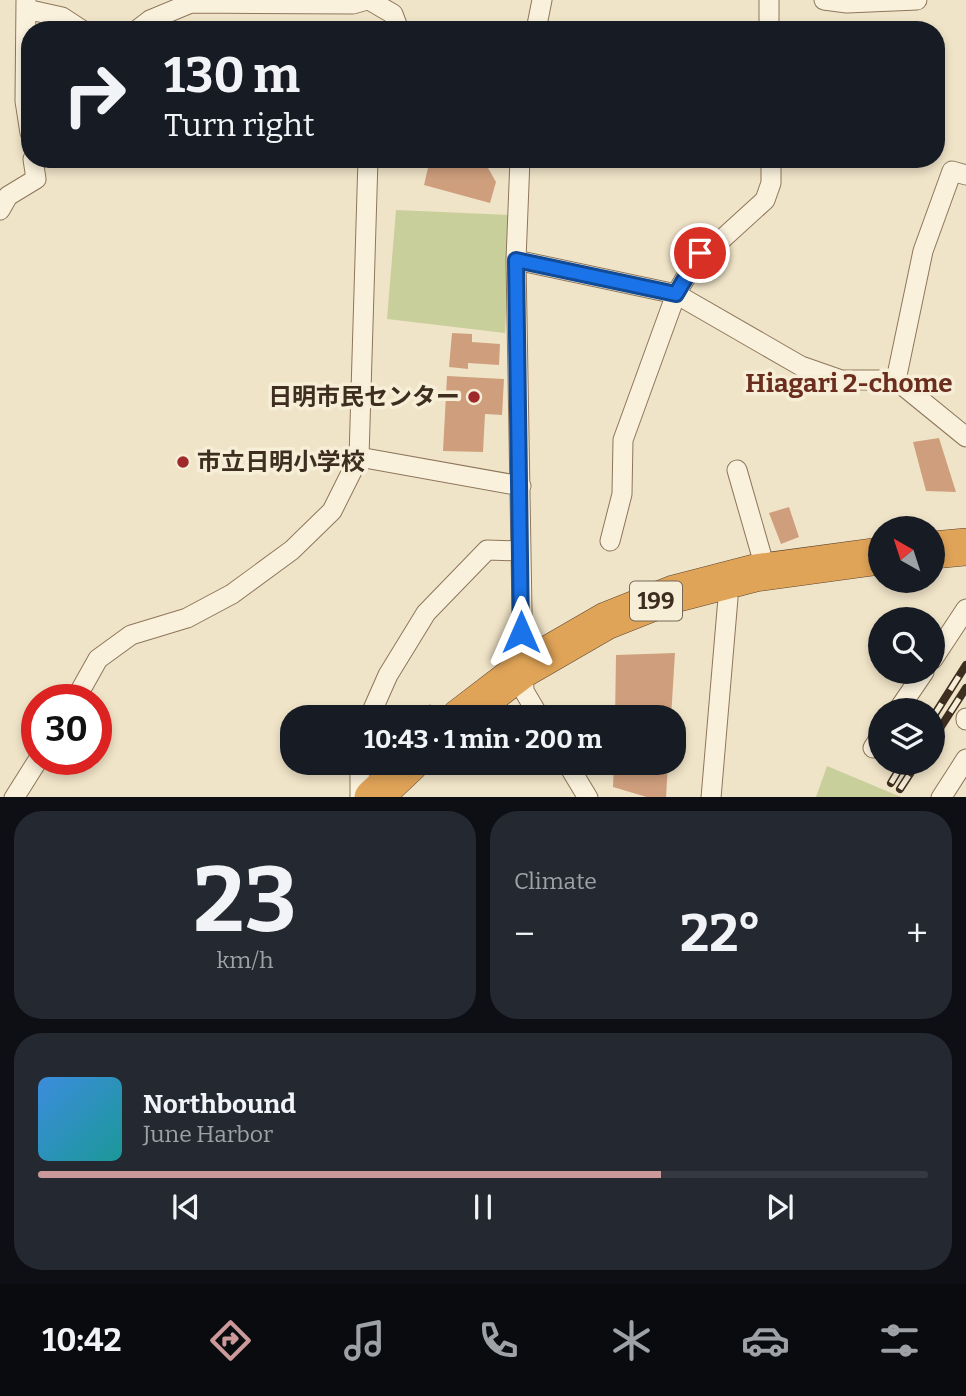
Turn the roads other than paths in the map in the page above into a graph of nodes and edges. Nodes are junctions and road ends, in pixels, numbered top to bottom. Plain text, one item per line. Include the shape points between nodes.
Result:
1 (368, 0) edge
2 (542, 0) edge
3 (769, 0) edge
4 (824, 0) edge
5 (917, 0) edge
6 (26, 4) edge
7 (67, 21) edge
8 (149, 21) edge
9 (396, 21) edge
10 (538, 21) edge
11 (769, 21) edge
12 (34, 168) edge
13 (366, 168) edge
14 (520, 168) edge
15 (771, 168) edge
16 (966, 175) edge
17 (0, 209) edge
18 (516, 260) junction
19 (676, 294) junction
20 (896, 380) junction
21 (966, 437) edge
22 (359, 457) junction
23 (737, 470) dead end
24 (521, 486) junction
25 (610, 541) dead end
26 (966, 547) edge
27 (945, 549) edge
28 (521, 551) junction
29 (868, 557) edge
30 (966, 570) edge
31 (766, 571) junction
32 (945, 571) edge
33 (868, 575) edge
34 (728, 598) junction
35 (966, 609) edge
36 (945, 641) edge
37 (84, 684) edge
38 (529, 693) edge
39 (375, 705) edge
40 (495, 705) edge
41 (510, 705) edge
42 (966, 759) edge
43 (28, 775) edge
44 (360, 775) edge
45 (397, 775) edge
46 (423, 775) edge
47 (574, 775) edge
48 (14, 797) edge
49 (360, 797) edge
50 (373, 797) edge
51 (401, 797) edge
52 (588, 797) edge
53 (711, 797) edge
54 (941, 797) edge

1 - 8 street via 353,4 191,3
1 - 9 street via 393,14
2 - 10 street
3 - 11 street
4 - 5 street
6 - 7 street
12 - 17 street via 36,179 8,196
13 - 22 street
14 - 18 street
15 - 19 street via 765,200 700,253
16 - 20 street via 952,171 923,251
18 - 19 street
18 - 24 street
19 - 20 street via 801,366 841,380
19 - 25 street via 623,440 622,494
20 - 21 street
22 - 24 street
22 - 37 street via 332,511 292,550 232,594 187,618 131,635 98,659
23 - 31 street
24 - 28 street
26 - 27 highway
28 - 38 street
28 - 39 street via 487,550 426,613
29 - 31 highway, 199
30 - 32 highway
31 - 38 highway, 199 via 674,594 606,621
33 - 34 highway, 199 via 762,587
34 - 38 highway, 199 via 621,637
34 - 53 street
35 - 36 street
38 - 40 highway, 199
38 - 41 highway, 199
42 - 54 street
43 - 48 street
44 - 49 street
45 - 50 highway
46 - 51 highway
47 - 52 street

